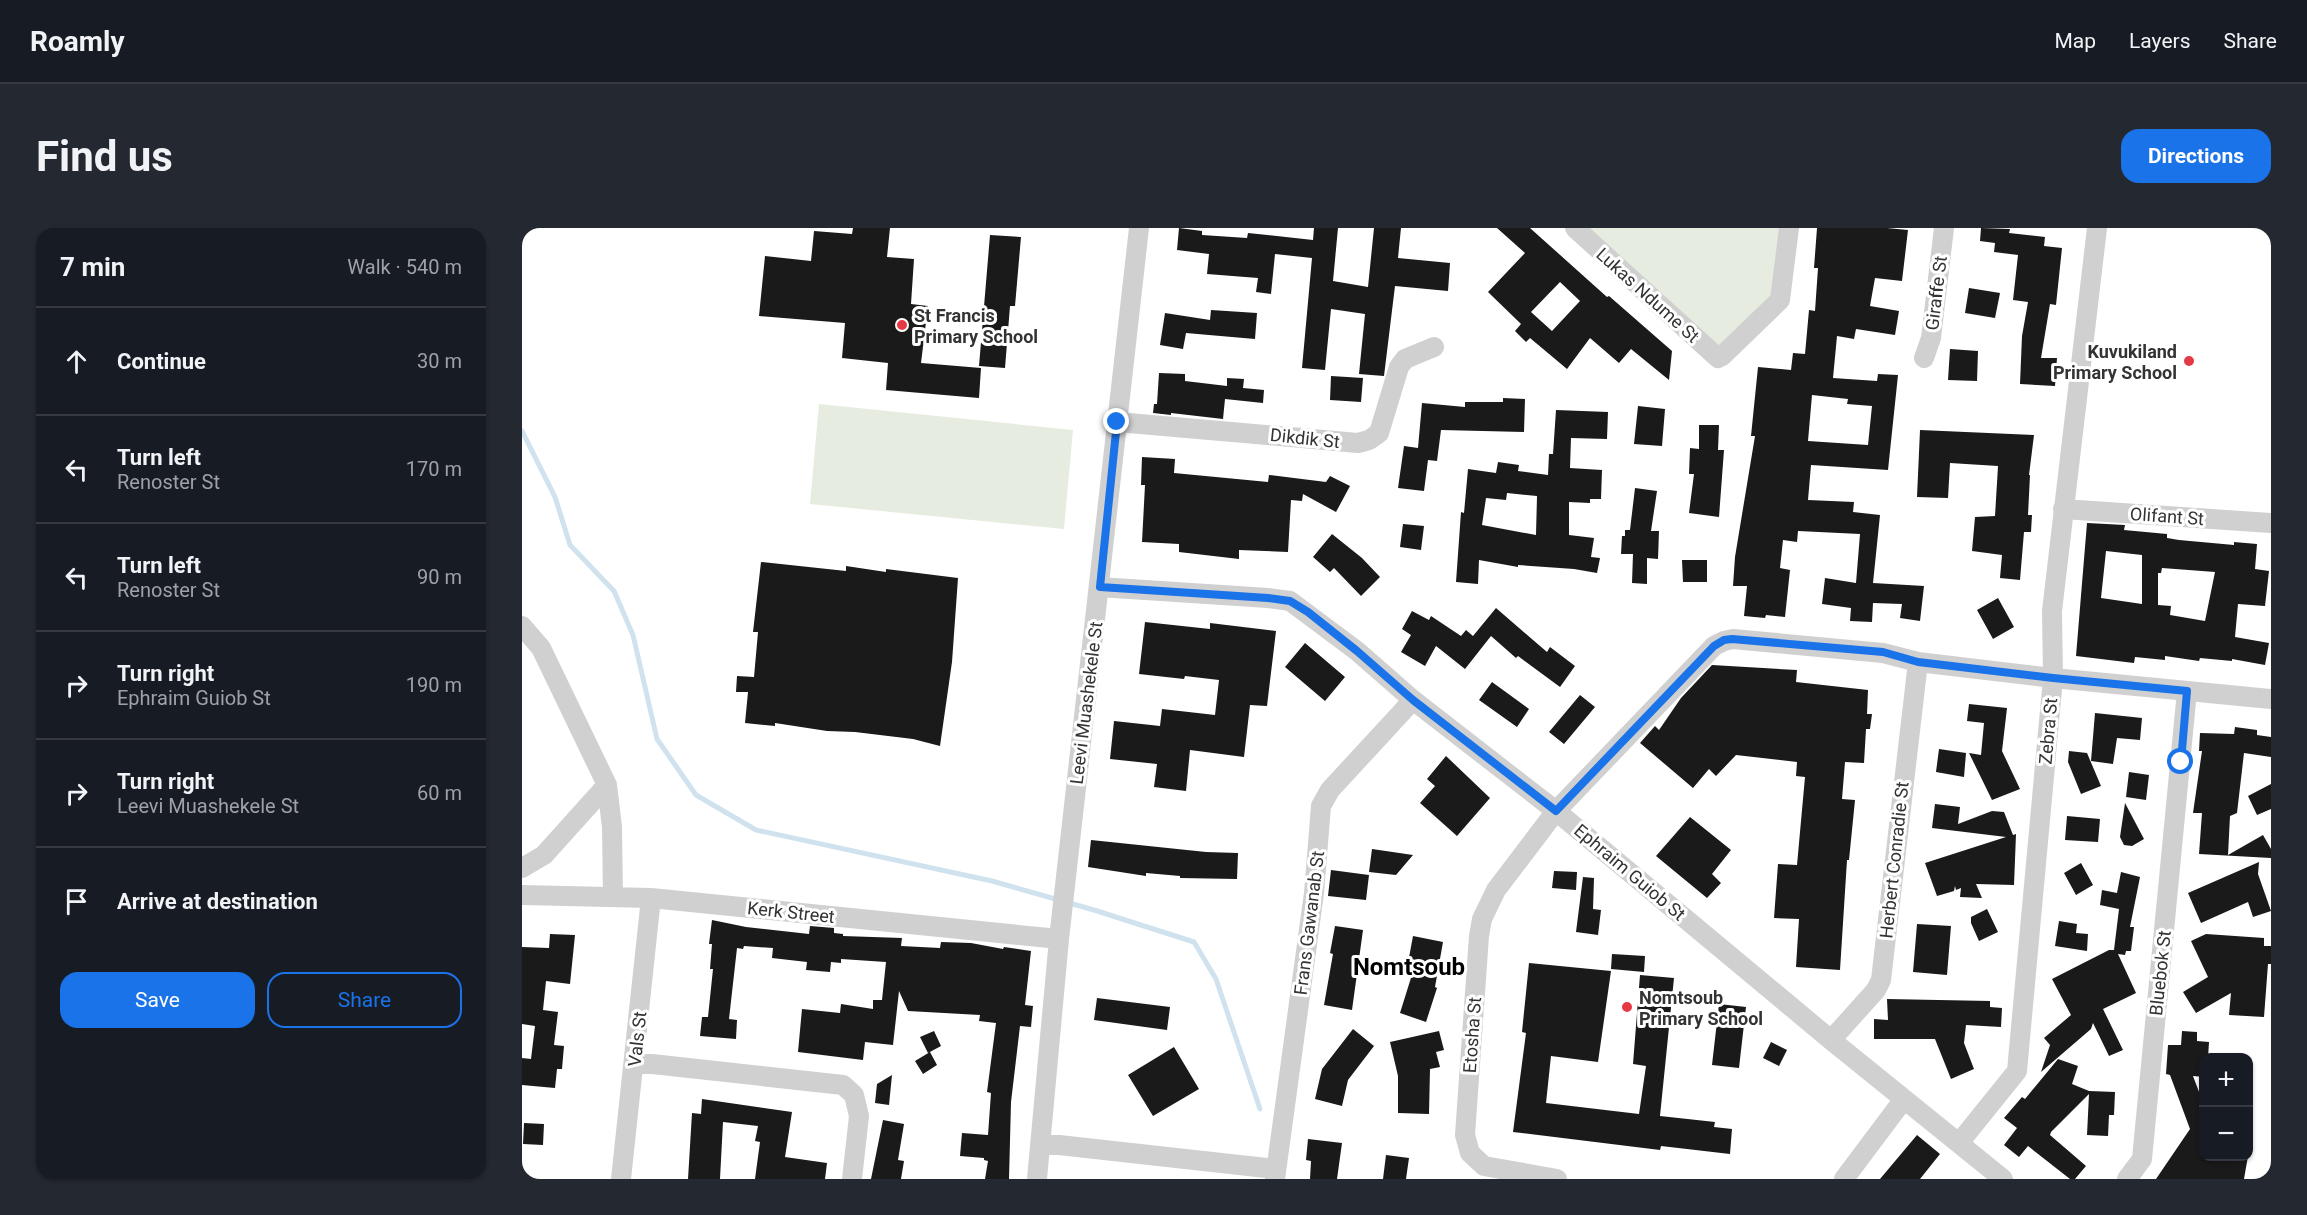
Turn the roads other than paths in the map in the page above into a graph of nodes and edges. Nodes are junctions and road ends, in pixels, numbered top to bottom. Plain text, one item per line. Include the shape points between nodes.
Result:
1 (1139, 228) edge
2 (1575, 228) edge
3 (1789, 228) edge
4 (1944, 228) edge
5 (2097, 228) edge
6 (1434, 347) dead end
7 (1924, 358) dead end
8 (1117, 422) junction
9 (2063, 509) junction
10 (2271, 523) edge
11 (1100, 587) junction
12 (522, 626) edge
13 (1918, 662) junction
14 (2053, 678) junction
15 (2187, 691) junction
16 (2271, 699) edge
17 (1413, 700) junction
18 (607, 785) junction
19 (1556, 811) junction
20 (522, 868) edge
21 (522, 895) edge
22 (613, 897) junction
23 (651, 898) junction
24 (1060, 930) junction
25 (1831, 1040) junction
26 (634, 1062) junction
27 (1904, 1100) junction
28 (1041, 1143) junction
29 (1959, 1143) junction
30 (1275, 1174) edge
31 (621, 1179) edge
32 (852, 1179) edge
33 (1037, 1179) edge
34 (1557, 1179) edge
35 (1844, 1179) edge
36 (2003, 1179) edge
37 (2127, 1179) edge

1 - 8 street, Leevi Muashekele St
2 - 3 street, Lukas Ndume St via 1718,358 1780,300
4 - 7 street, Giraffe St via 1931,338
5 - 9 street, Zebra St
6 - 8 street, Dikdik St via 1405,359 1399,367 1379,433 1369,441
8 - 11 street, Leevi Muashekele St
9 - 10 street, Olifant St
9 - 14 street, Zebra St via 2052,610
11 - 17 street, Ephraim Guiob St via 1290,601 1357,651
11 - 24 street, Leevi Muashekele St
12 - 18 street via 541,648
13 - 14 street, Etosha St
13 - 19 street, Etosha St via 1883,652 1724,640
13 - 25 street, Herbert Conradie St via 1881,980
14 - 15 street, Etosha St
14 - 29 street, Zebra St via 2017,1071
15 - 16 street, Etosha St
15 - 37 street, Bluebok St via 2142,1159
17 - 19 street, Ephraim Guiob St
17 - 30 street, Frans Gawanab St via 1330,790 1321,806 1314,893
18 - 20 street via 544,855
18 - 22 street
19 - 25 street, Ephraim Guiob St
19 - 34 street, Etosha St via 1496,890 1482,919 1465,1135 1470,1153 1484,1166
21 - 22 street, Kerk Street
22 - 23 street, Kerk Street
23 - 24 street, Kerk Street
23 - 26 street, Vals St
24 - 28 street, Leevi Muashekele St
25 - 27 street, Ephraim Guiob St
26 - 31 street, Vals St
26 - 32 street via 843,1085 854,1095 859,1116
27 - 29 street, Ephraim Guiob St
27 - 35 street
28 - 30 street
28 - 33 street, Leevi Muashekele St
29 - 36 street, Ephraim Guiob St

